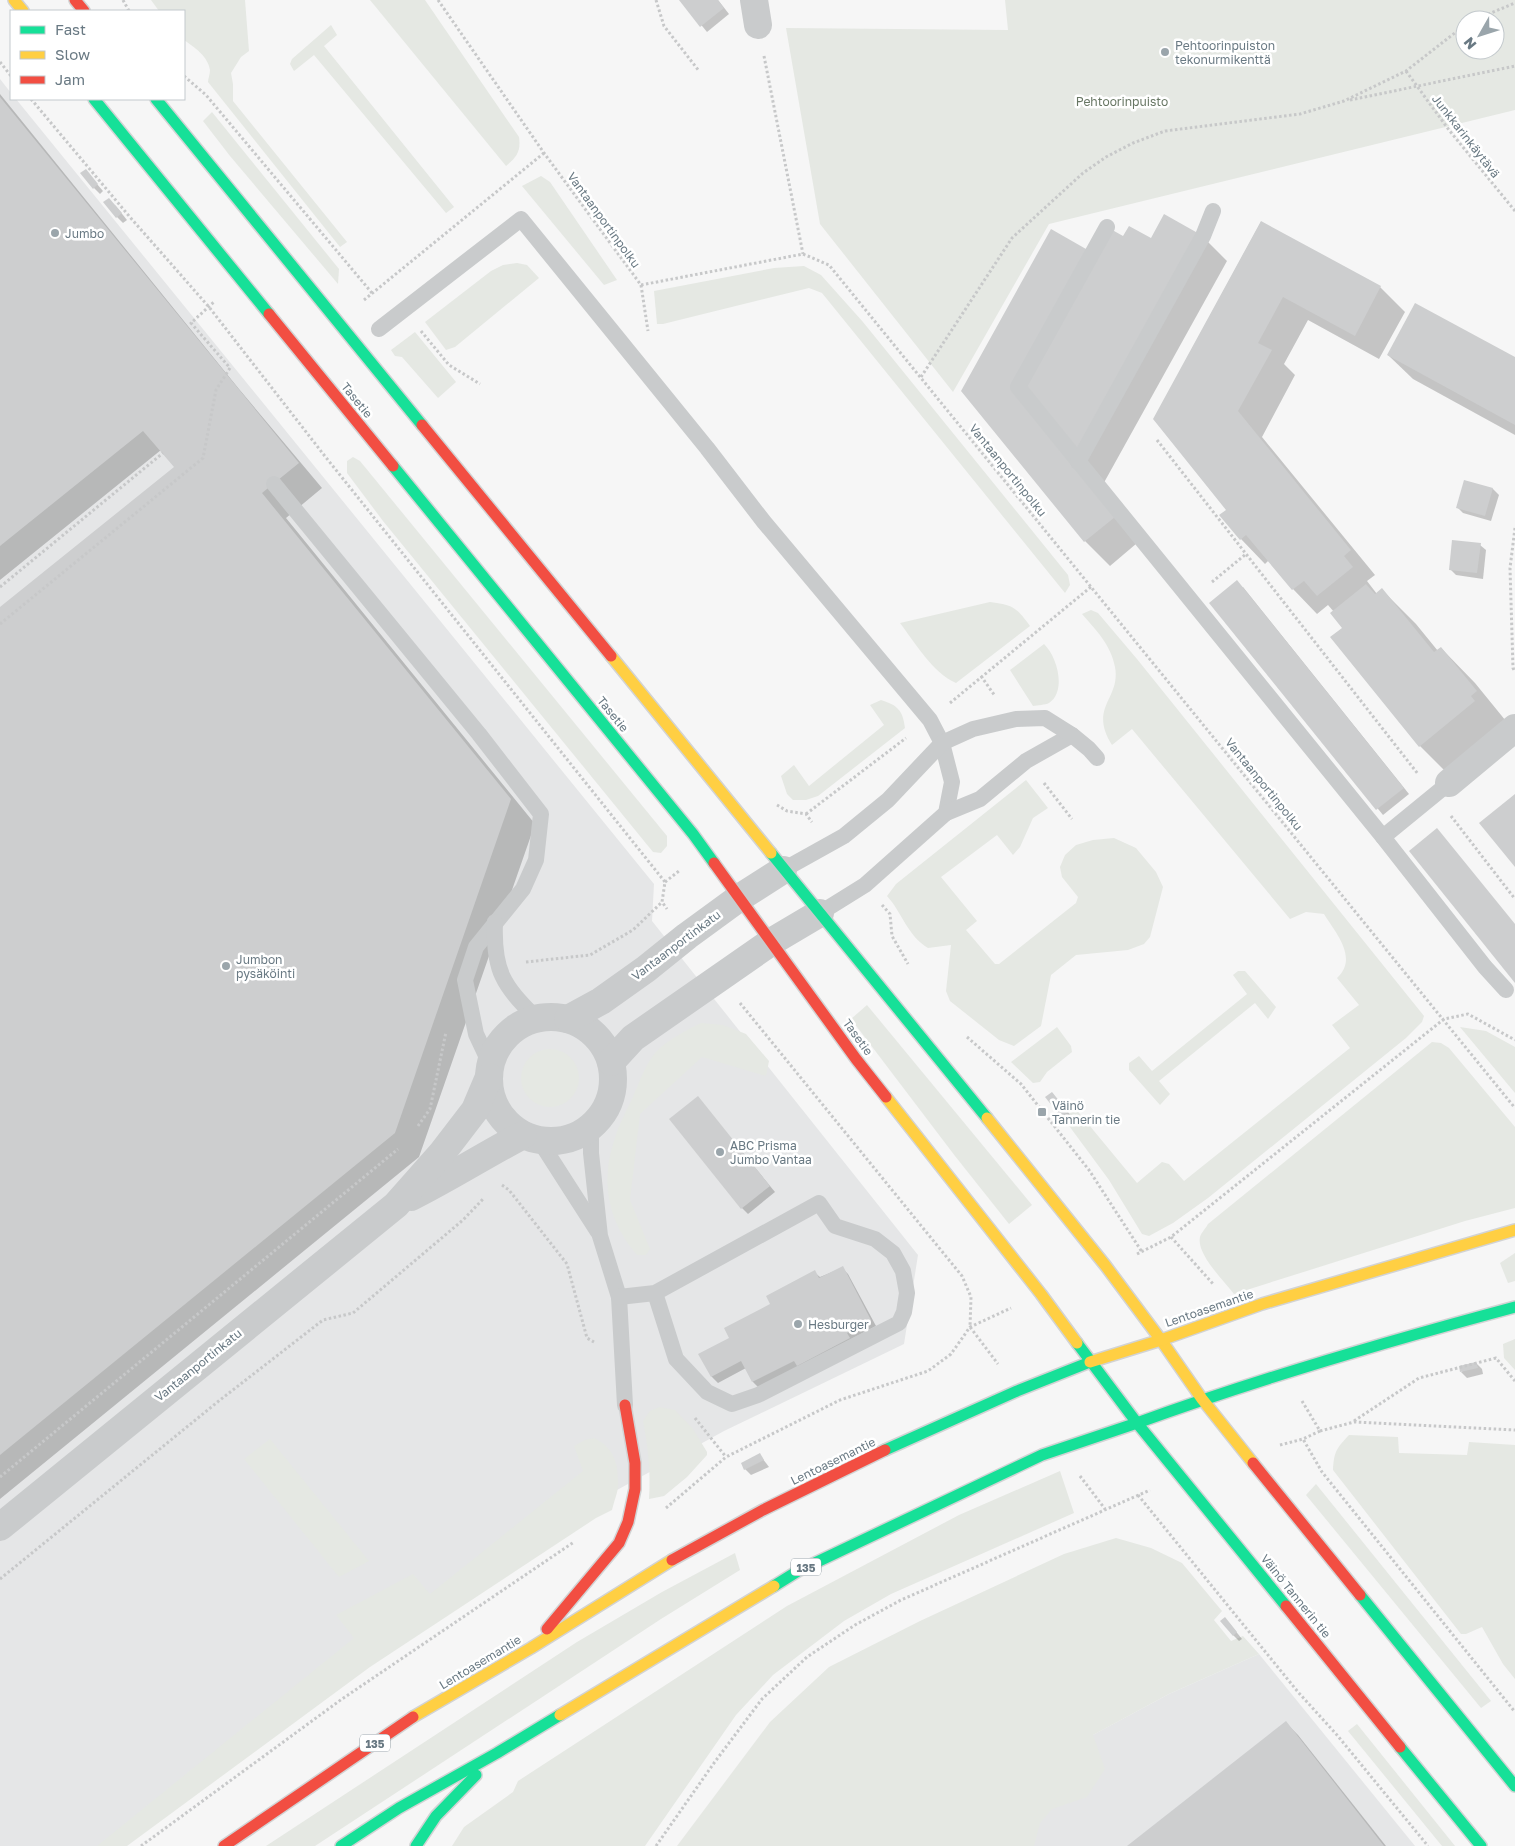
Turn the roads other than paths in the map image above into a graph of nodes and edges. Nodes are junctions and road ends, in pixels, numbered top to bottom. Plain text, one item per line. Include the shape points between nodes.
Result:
1 (14, 0) edge
2 (75, 0) edge
3 (22, 10) edge
4 (83, 10) edge
5 (95, 100) edge
6 (157, 100) edge
7 (1213, 211) dead end
8 (1108, 227) dead end
9 (379, 328) dead end
10 (1078, 462) junction
11 (274, 484) dead end
12 (1515, 728) edge
13 (1072, 735) junction
14 (942, 743) junction
15 (1097, 758) dead end
16 (1441, 789) joint
17 (946, 813) junction
18 (1383, 837) junction
19 (783, 870) junction
20 (739, 898) junction
21 (820, 913) junction
22 (495, 922) junction
23 (771, 942) junction
24 (1506, 990) dead end
25 (536, 1018) junction
26 (568, 1020) junction
27 (611, 1062) junction
28 (490, 1071) junction
29 (591, 1127) junction
30 (531, 1137) junction
31 (396, 1205) junction
32 (1515, 1230) edge
33 (600, 1236) junction
34 (655, 1294) junction
35 (619, 1297) junction
36 (1515, 1307) edge
37 (1161, 1340) junction
38 (1090, 1362) junction
39 (1202, 1398) junction
40 (624, 1405) joint
41 (1137, 1423) junction
42 (0, 1527) edge
43 (531, 1648) junction
44 (497, 1753) junction
45 (1515, 1786) edge
46 (224, 1846) edge
47 (341, 1846) edge
48 (416, 1846) edge
49 (1481, 1846) edge

1 - 3 main road
2 - 4 main road
5 - 20 main road, Tasetie via 693,834
6 - 19 main road
7 - 10 lane via 1203,236
8 - 10 lane via 1018,388
9 - 14 lane via 521,219 764,522 930,720
10 - 18 lane
11 - 22 lane via 480,734 541,814 536,860 523,889
12 - 16 street
13 - 14 lane via 1045,718 1016,719 973,729
13 - 15 lane
13 - 17 lane via 1026,761 980,799
14 - 17 lane via 952,782
14 - 19 lane via 888,800 844,836
16 - 18 lane
17 - 21 lane via 865,885
18 - 24 lane
19 - 20 street, Vantaanportinkatu
19 - 21 main road
20 - 23 main road, Tasetie
20 - 26 street, Vantaanportinkatu via 638,975
21 - 23 street
21 - 37 main road via 1105,1265
22 - 25 lane via 494,945 499,972 515,997
22 - 28 lane via 476,948 465,980 476,1034
23 - 27 street via 632,1038
23 - 38 main road, Tasetie via 856,1059 1042,1294
25 - 26 street, Vantaanportinkatu via 553,1016
25 - 28 street, Vantaanportinkatu via 513,1030 499,1046
26 - 27 street, Vantaanportinkatu via 584,1027 601,1041
27 - 29 street, Vantaanportinkatu via 611,1095 602,1115
28 - 30 street via 492,1098 502,1117 512,1128
28 - 31 street, Vantaanportinkatu via 475,1110
29 - 30 street, Vantaanportinkatu via 561,1140
29 - 33 lane
30 - 31 street, Vantaanportinkatu via 473,1162 459,1173
30 - 33 lane
31 - 42 street, Vantaanportinkatu
32 - 37 main road, Lentoasemantie / 135 via 1239,1312
33 - 35 lane
34 - 34 lane via 819,1203 835,1226 875,1239 893,1253 903,1271 907,1293 899,1323 758,1395 732,1404 707,1392 676,1359
34 - 35 lane
35 - 40 lane
36 - 39 main road, 135 via 1285,1371
37 - 38 main road, Lentoasemantie / 135
37 - 39 main road
38 - 41 main road, Väinö Tannerin tie
38 - 43 main road, Lentoasemantie / 135 via 908,1440 763,1510 652,1571
39 - 41 main road, 135
39 - 45 main road
40 - 43 main road via 635,1463 635,1489 628,1522 619,1543
41 - 44 main road, 135 via 1042,1455 798,1570
41 - 49 main road, Väinö Tannerin tie
43 - 46 main road, Lentoasemantie / 135 via 415,1716
44 - 47 main road, 135 via 399,1808
44 - 48 main road via 436,1816

